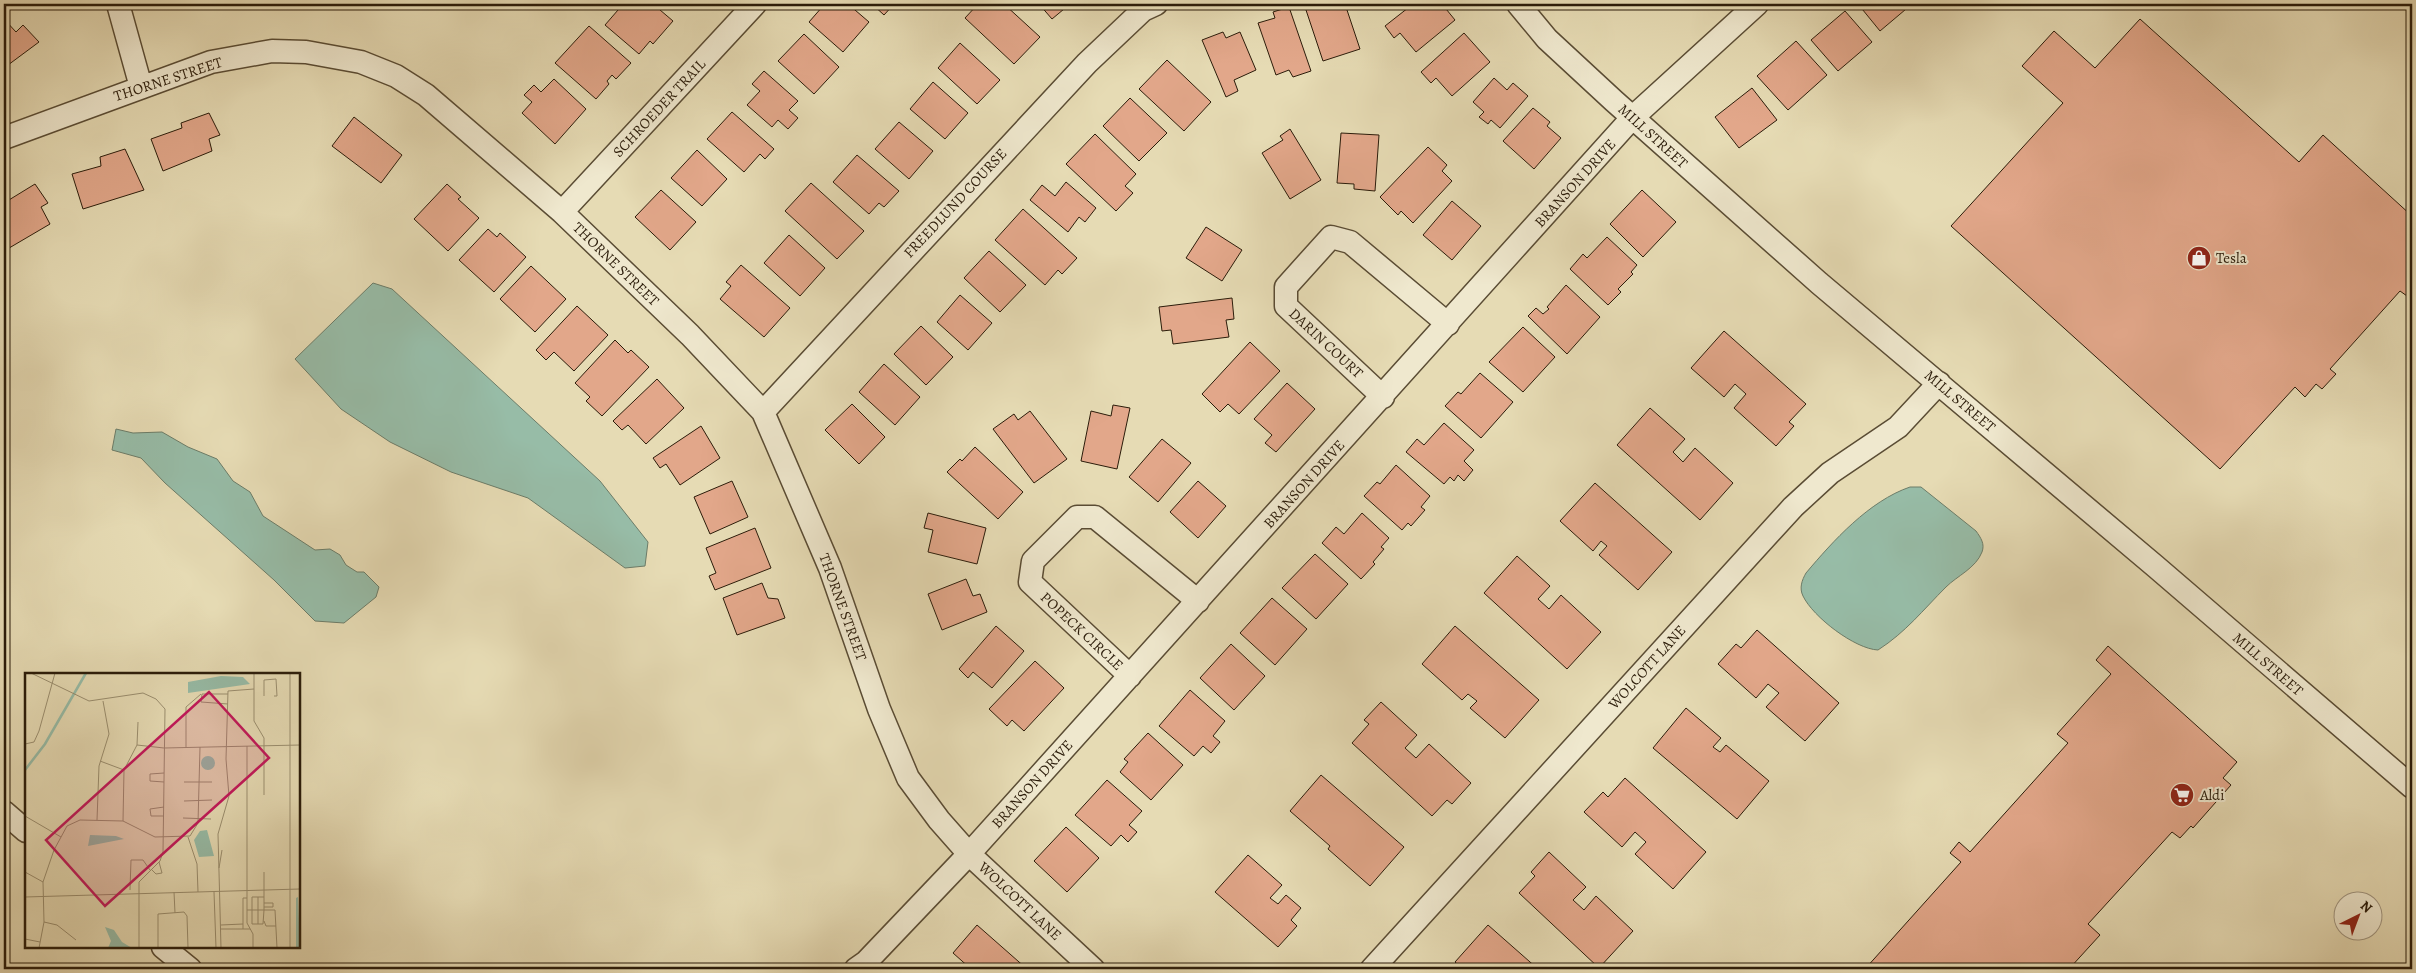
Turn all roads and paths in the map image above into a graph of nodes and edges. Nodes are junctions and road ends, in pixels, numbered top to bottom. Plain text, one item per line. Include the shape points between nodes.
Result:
1 (118, 4) edge
2 (755, 4) edge
3 (1518, 4) edge
4 (1757, 4) edge
5 (1147, 6) edge
6 (141, 87) junction
7 (1632, 118) junction
8 (4, 138) edge
9 (562, 212) junction
10 (1448, 324) junction
11 (1939, 383) junction
12 (1383, 397) junction
13 (763, 412) junction
14 (1198, 601) junction
15 (1130, 676) junction
16 (2412, 787) edge
17 (4, 812) edge
18 (25, 830) edge
19 (969, 854) junction
20 (164, 948) edge
21 (190, 969) edge
22 (856, 969) edge
23 (1093, 969) edge
24 (1372, 969) edge

1 - 6 street
2 - 9 street, SCHROEDER TRAIL
3 - 7 street, MILL STREET via 1547,39
4 - 7 street, BRANSON DRIVE
5 - 13 street, FREEDLUND COURSE via 1087,63 992,163
6 - 8 street, THORNE STREET
6 - 9 street, THORNE STREET via 211,62 272,51 306,52 361,62 396,76 426,95
7 - 10 street, BRANSON DRIVE
7 - 11 street, MILL STREET via 1819,283
9 - 13 street, THORNE STREET via 690,335
10 - 12 street, BRANSON DRIVE
10 - 12 street, DARIN COURT via 1350,242 1331,237 1298,273 1286,287 1286,306
11 - 16 street, MILL STREET
11 - 24 street, WOLCOTT LANE via 1898,427 1830,473 1799,501
12 - 14 street, BRANSON DRIVE
13 - 19 street, THORNE STREET via 830,568 908,778
14 - 15 street, BRANSON DRIVE
14 - 15 street, POPECK CIRCLE via 1095,516 1076,516 1033,561 1030,582
15 - 19 street, BRANSON DRIVE
17 - 18 street
19 - 22 street, BRANSON DRIVE
19 - 23 street, WOLCOTT LANE
20 - 21 street

